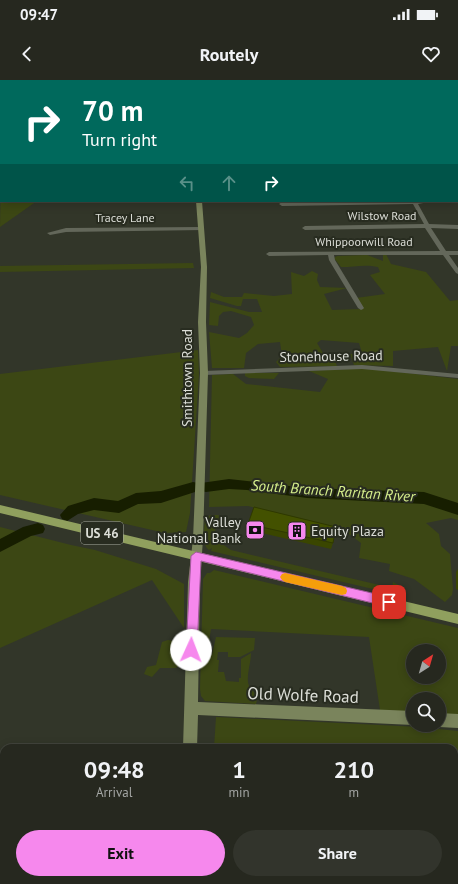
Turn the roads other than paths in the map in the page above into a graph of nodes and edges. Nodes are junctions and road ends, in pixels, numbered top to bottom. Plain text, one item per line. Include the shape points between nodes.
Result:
1 (199, 202) edge
2 (314, 202) edge
3 (364, 202) edge
4 (415, 202) edge
5 (282, 204) dead end
6 (427, 226) junction
7 (305, 228) dead end
8 (458, 228) edge
9 (201, 229) junction
10 (50, 233) dead end
11 (443, 252) junction
12 (458, 253) edge
13 (269, 254) dead end
14 (331, 254) junction
15 (458, 272) edge
16 (361, 308) dead end
17 (204, 373) junction
18 (458, 376) edge
19 (0, 509) edge
20 (196, 556) junction
21 (458, 619) edge
22 (191, 708) junction
23 (406, 718) edge
24 (446, 720) edge
25 (458, 721) edge
26 (190, 744) edge

1 - 9 street, Smithtown Road
2 - 3 street
2 - 5 street
3 - 4 street
4 - 6 street
6 - 7 street, Wilstow Road
6 - 8 street, Wilstow Road
6 - 11 street
9 - 10 street, Tracey Lane via 66,230
9 - 17 street, Smithtown Road via 204,267
11 - 12 street, Whippoorwill Road
11 - 14 street, Whippoorwill Road
11 - 15 street
13 - 14 street, Whippoorwill Road
14 - 16 street via 332,260
17 - 18 street, Stonehouse Road via 362,367
17 - 20 street, Smithtown Road
19 - 20 main road, US 46
20 - 21 main road, US 46
20 - 22 street, Smithtown Road
22 - 23 street, Old Wolfe Road
22 - 26 street, Smithtown Road
24 - 25 street

